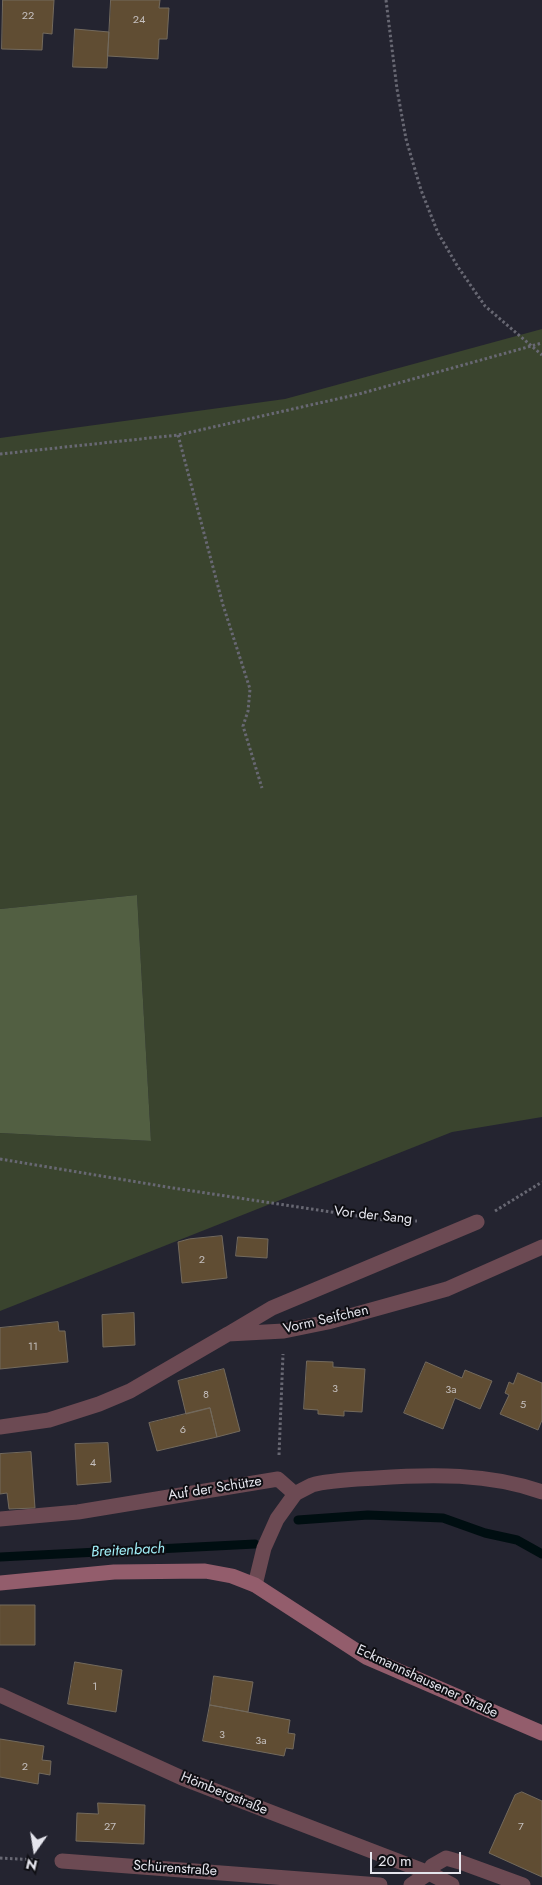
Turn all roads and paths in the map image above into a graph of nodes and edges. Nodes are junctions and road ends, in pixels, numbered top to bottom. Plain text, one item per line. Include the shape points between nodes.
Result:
1 (386, 0) edge
2 (542, 343) edge
3 (530, 346) junction
4 (542, 354) edge
5 (178, 435) junction
6 (0, 454) edge
7 (262, 788) dead end
8 (0, 1159) edge
9 (542, 1182) edge
10 (421, 1221) dead end
11 (477, 1222) joint
12 (542, 1247) edge
13 (284, 1331) junction
14 (228, 1334) junction
15 (0, 1428) edge
16 (278, 1479) junction
17 (542, 1492) edge
18 (295, 1494) junction
19 (0, 1519) edge
20 (0, 1583) edge
21 (255, 1585) junction
22 (0, 1695) edge
23 (542, 1733) edge
24 (0, 1858) edge
25 (62, 1861) joint
26 (429, 1873) junction
27 (380, 1885) edge
28 (411, 1885) edge
29 (452, 1885) edge
30 (523, 1885) edge

1 - 3 path via 406,139 438,233 485,306
2 - 3 path
3 - 4 path
3 - 5 path via 359,394
5 - 6 path
5 - 7 path via 223,605 250,689 243,726
8 - 10 path, Vor der Sang via 374,1219
9 - 11 path
11 - 14 street, Vor der Sang via 272,1308
12 - 13 street, Vorm Seifchen via 448,1289
13 - 14 street, Vorm Seifchen
13 - 16 path
14 - 15 street, Vorm Seifchen via 99,1404 49,1420
16 - 18 street, Auf der Schütze
16 - 19 street, Auf der Schütze via 78,1512
17 - 18 street via 492,1480 435,1475 313,1485
18 - 21 street via 277,1519 264,1548
20 - 21 main road, Eckmannshausener Straße via 114,1572 205,1571
21 - 23 main road, Eckmannshausener Straße via 366,1657
22 - 26 street, Hömbergstraße via 182,1778
24 - 25 path
25 - 27 street, Schürenstraße
26 - 28 street
26 - 29 street, Hömbergstraße
26 - 30 street via 432,1866 446,1858

